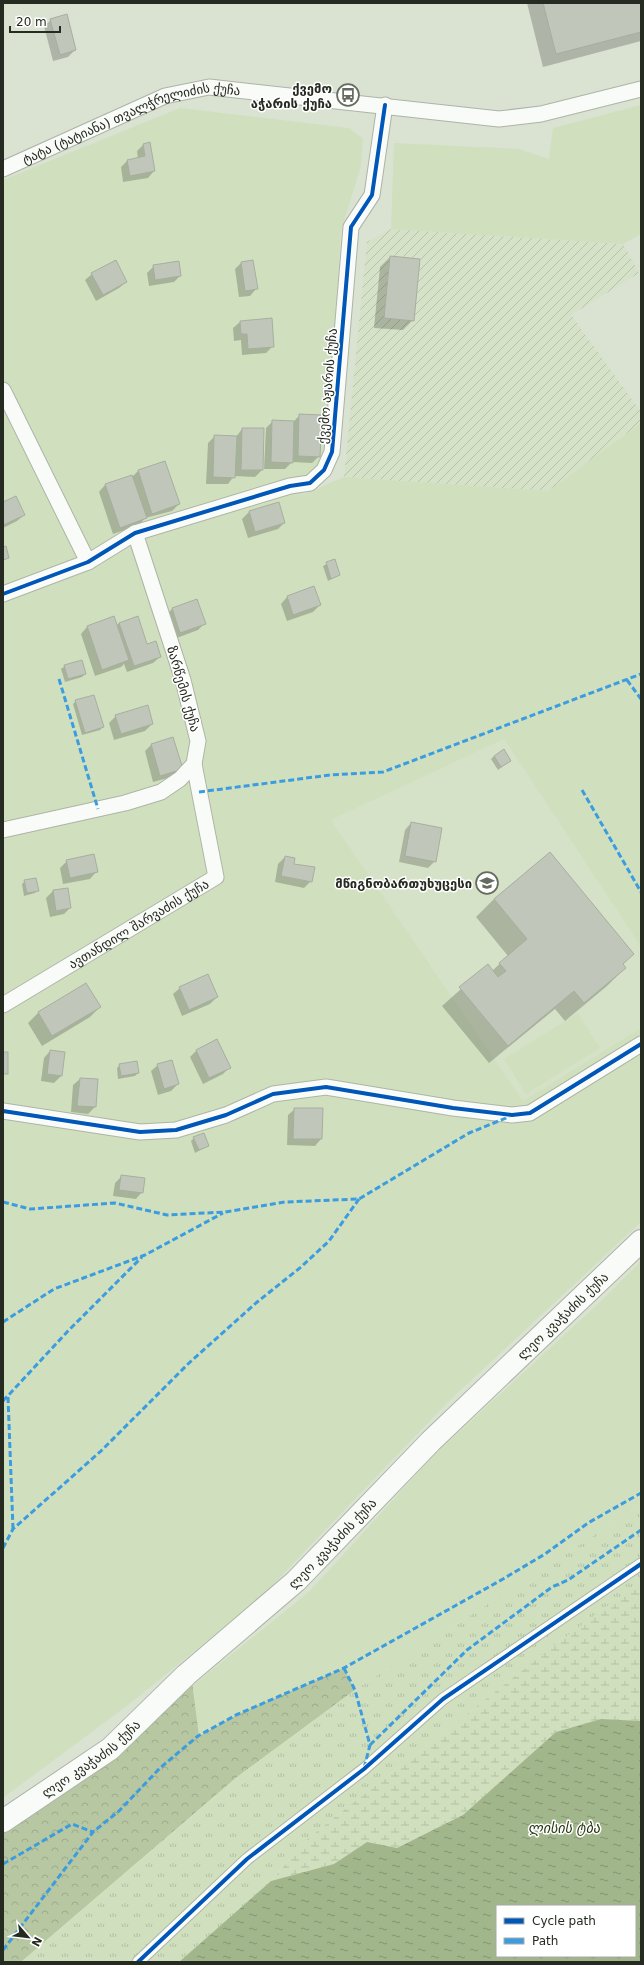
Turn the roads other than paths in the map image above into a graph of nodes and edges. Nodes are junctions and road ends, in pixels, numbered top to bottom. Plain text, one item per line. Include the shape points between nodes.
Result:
1 (641, 89) edge
2 (385, 105) junction
3 (3, 169) edge
4 (3, 390) edge
5 (135, 533) junction
6 (88, 562) junction
7 (3, 594) edge
8 (194, 764) junction
9 (3, 830) edge
10 (3, 1005) edge
11 (641, 1044) edge
12 (3, 1111) edge
13 (641, 1242) edge
14 (641, 1564) edge
15 (3, 1821) edge
16 (138, 1962) edge

1 - 2 street, ტატა (ტატიანა) თვალჭრელიძის ქუჩა via 541,114 499,119
2 - 3 street, ტატა (ტატიანა) თვალჭრელიძის ქუჩა via 209,86 165,96
2 - 5 street, ქვემო აჟარის ქუჩა via 372,195 351,227 332,452 324,470 310,483 290,486
4 - 6 street
5 - 6 street, ქვემო აჟარის ქუჩა
5 - 8 street, ზარწემის ქუჩა via 183,680 198,740
6 - 7 street, ქვემო აჟარის ქუჩა
8 - 9 street via 180,779 161,792 125,803
8 - 10 street, ავთანდილ შარვაძის ქუჩა via 216,877
11 - 12 street via 530,1113 512,1115 326,1087 273,1094 226,1115 176,1130 140,1132
13 - 15 main road, ლეო კვაჭაძის ქუჩა via 431,1441 296,1581 186,1675 110,1749
14 - 16 street via 443,1699 364,1769 248,1860

